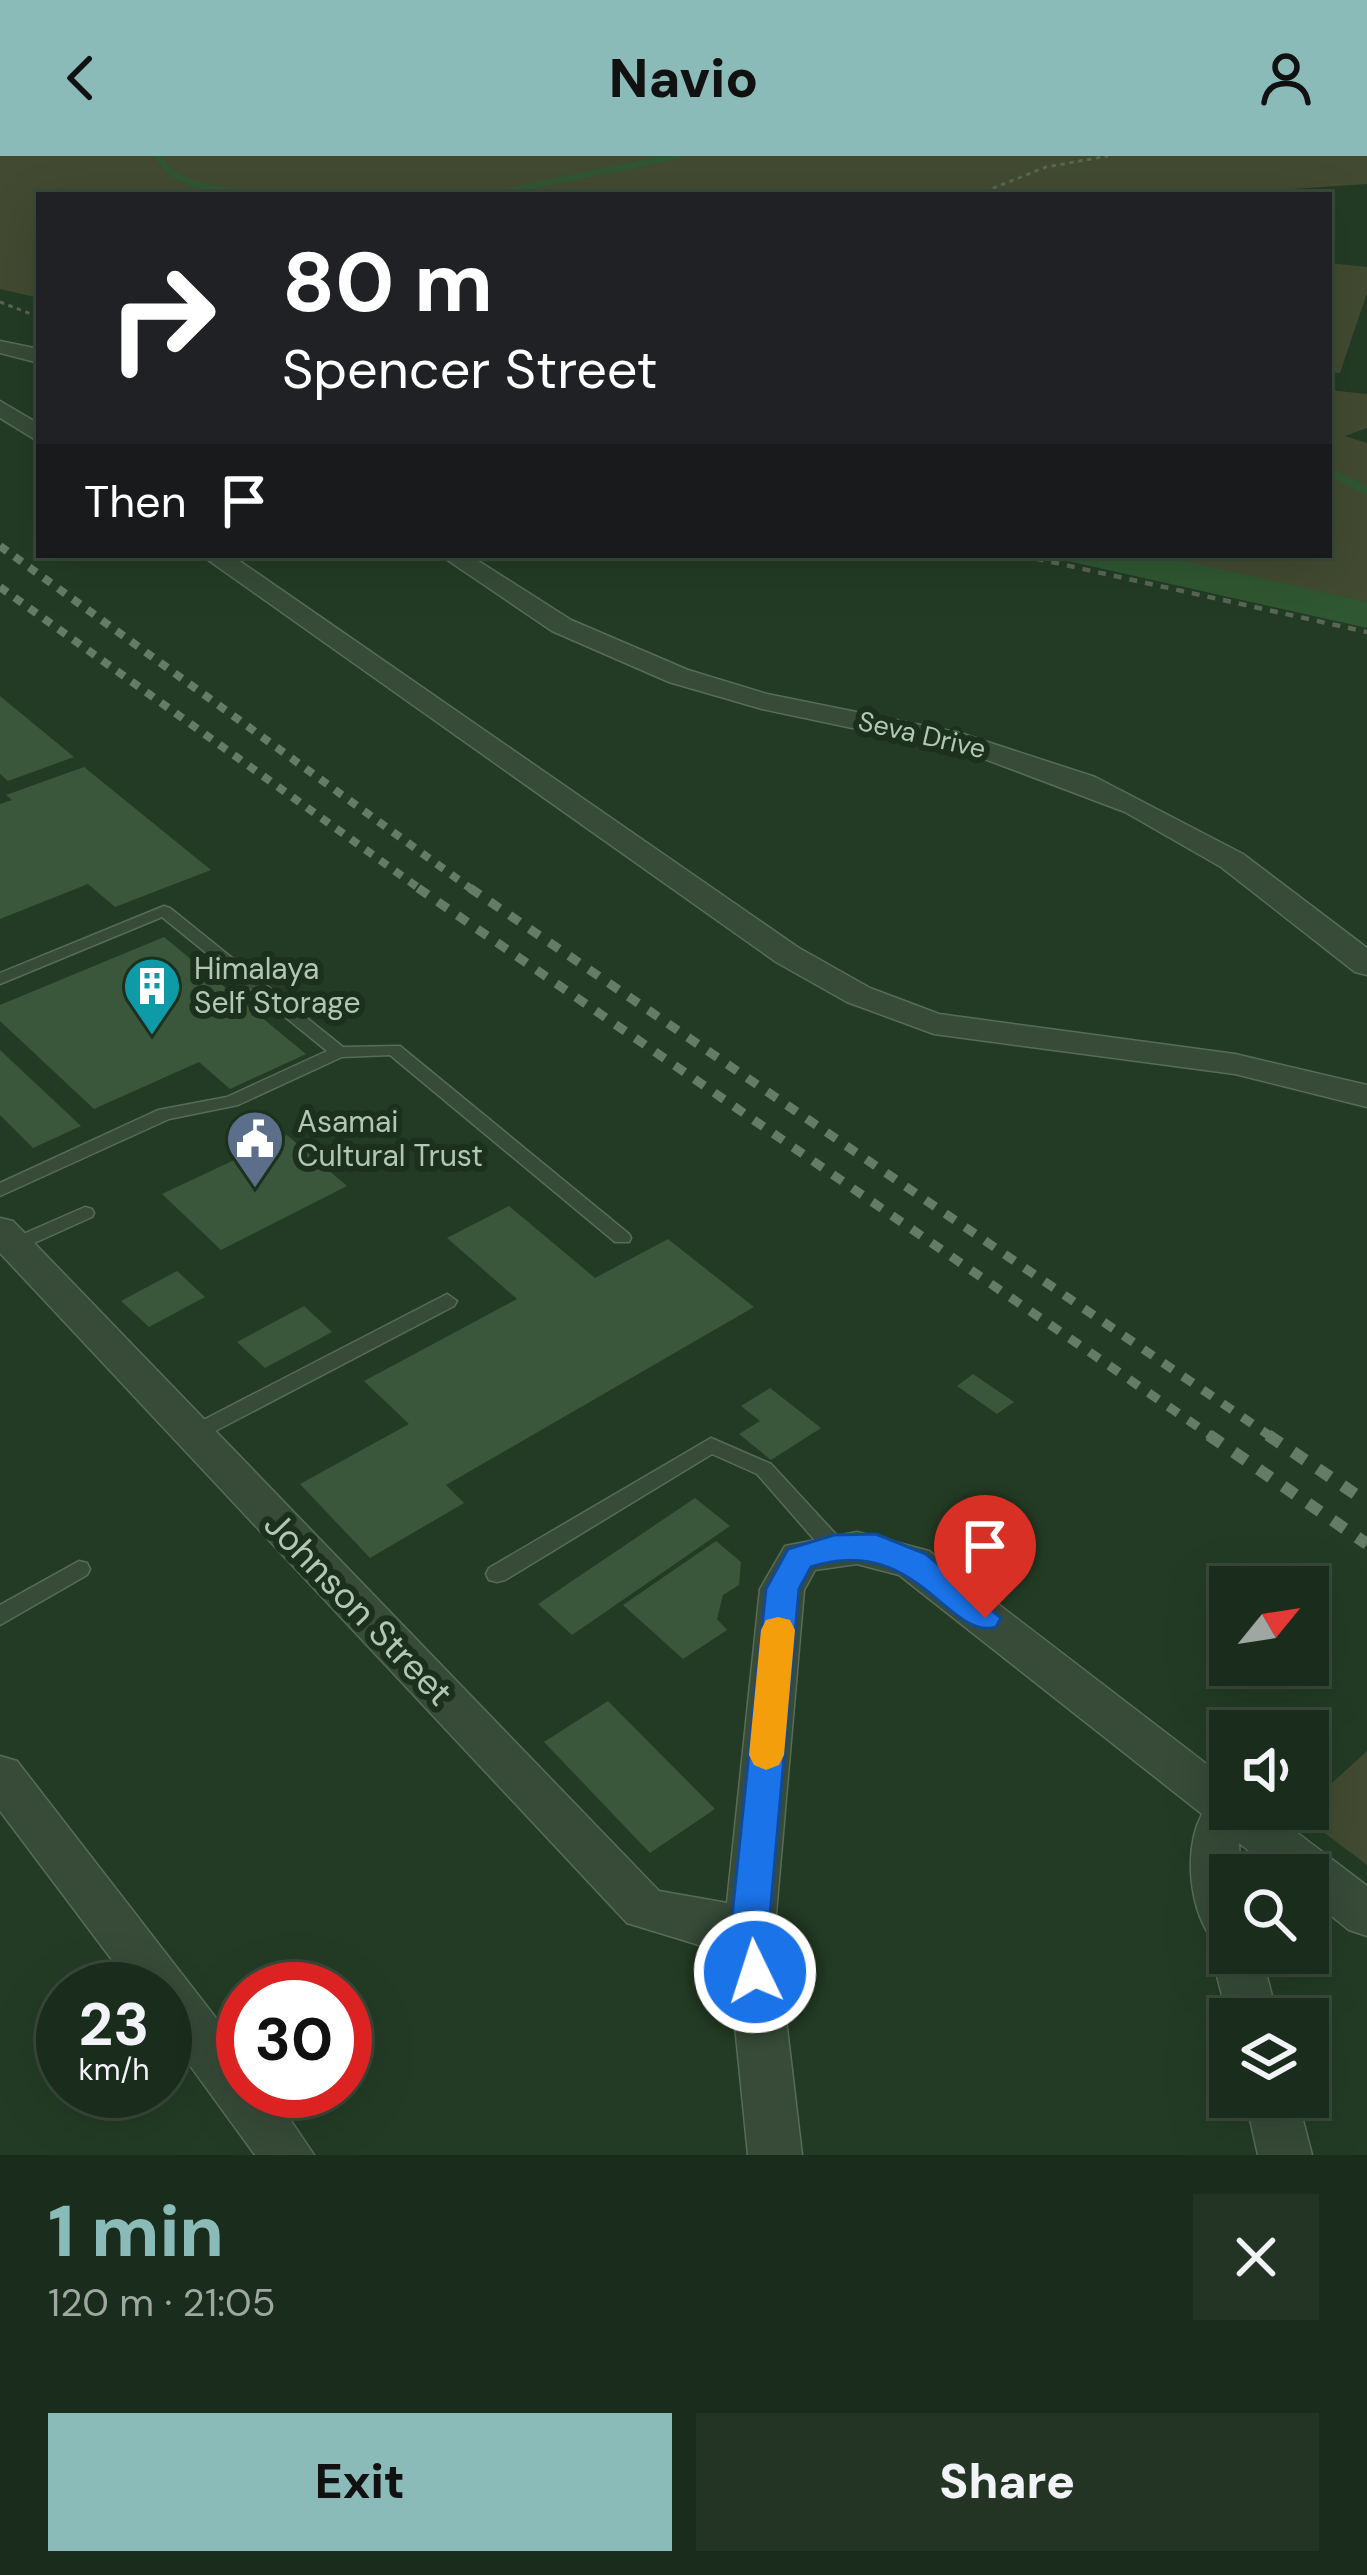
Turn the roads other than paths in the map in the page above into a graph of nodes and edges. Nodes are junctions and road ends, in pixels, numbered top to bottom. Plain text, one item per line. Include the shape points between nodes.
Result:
1 (0, 347) edge
2 (36, 355) edge
3 (0, 408) edge
4 (0, 420) edge
5 (32, 430) edge
6 (218, 558) edge
7 (457, 558) edge
8 (1367, 965) edge
9 (0, 979) edge
10 (339, 1052) junction
11 (1367, 1096) edge
12 (0, 1190) edge
13 (85, 1213) dead end
14 (622, 1238) dead end
15 (5, 1243) edge
16 (447, 1301) dead end
17 (193, 1434) junction
18 (834, 1547) junction
19 (79, 1570) dead end
20 (497, 1574) dead end
21 (0, 1616) edge
22 (0, 1775) edge
23 (1209, 1795) edge
24 (1255, 1830) edge
25 (1367, 1915) edge
26 (750, 1926) junction
27 (143, 1962) edge
28 (192, 2028) edge
29 (1276, 2118) edge
30 (287, 2155) edge
31 (775, 2155) edge
32 (1285, 2155) edge

1 - 2 street
3 - 5 street
4 - 5 street
6 - 11 street via 790,960 905,1016 1235,1064
7 - 8 street, Seva Drive via 542,616 637,662 765,701 972,745 1138,804 1273,884
9 - 10 lane via 164,911
10 - 12 lane via 232,1100 164,1114
10 - 14 lane via 394,1050
13 - 15 lane
15 - 17 street, Johnson Street
16 - 17 lane
17 - 26 street, Johnson Street via 644,1908
18 - 20 lane via 764,1469 712,1445
18 - 23 street via 876,1546 914,1563
18 - 26 street via 800,1558 782,1589
19 - 21 lane
22 - 27 street
24 - 25 street
26 - 31 street
28 - 30 street
29 - 32 street

